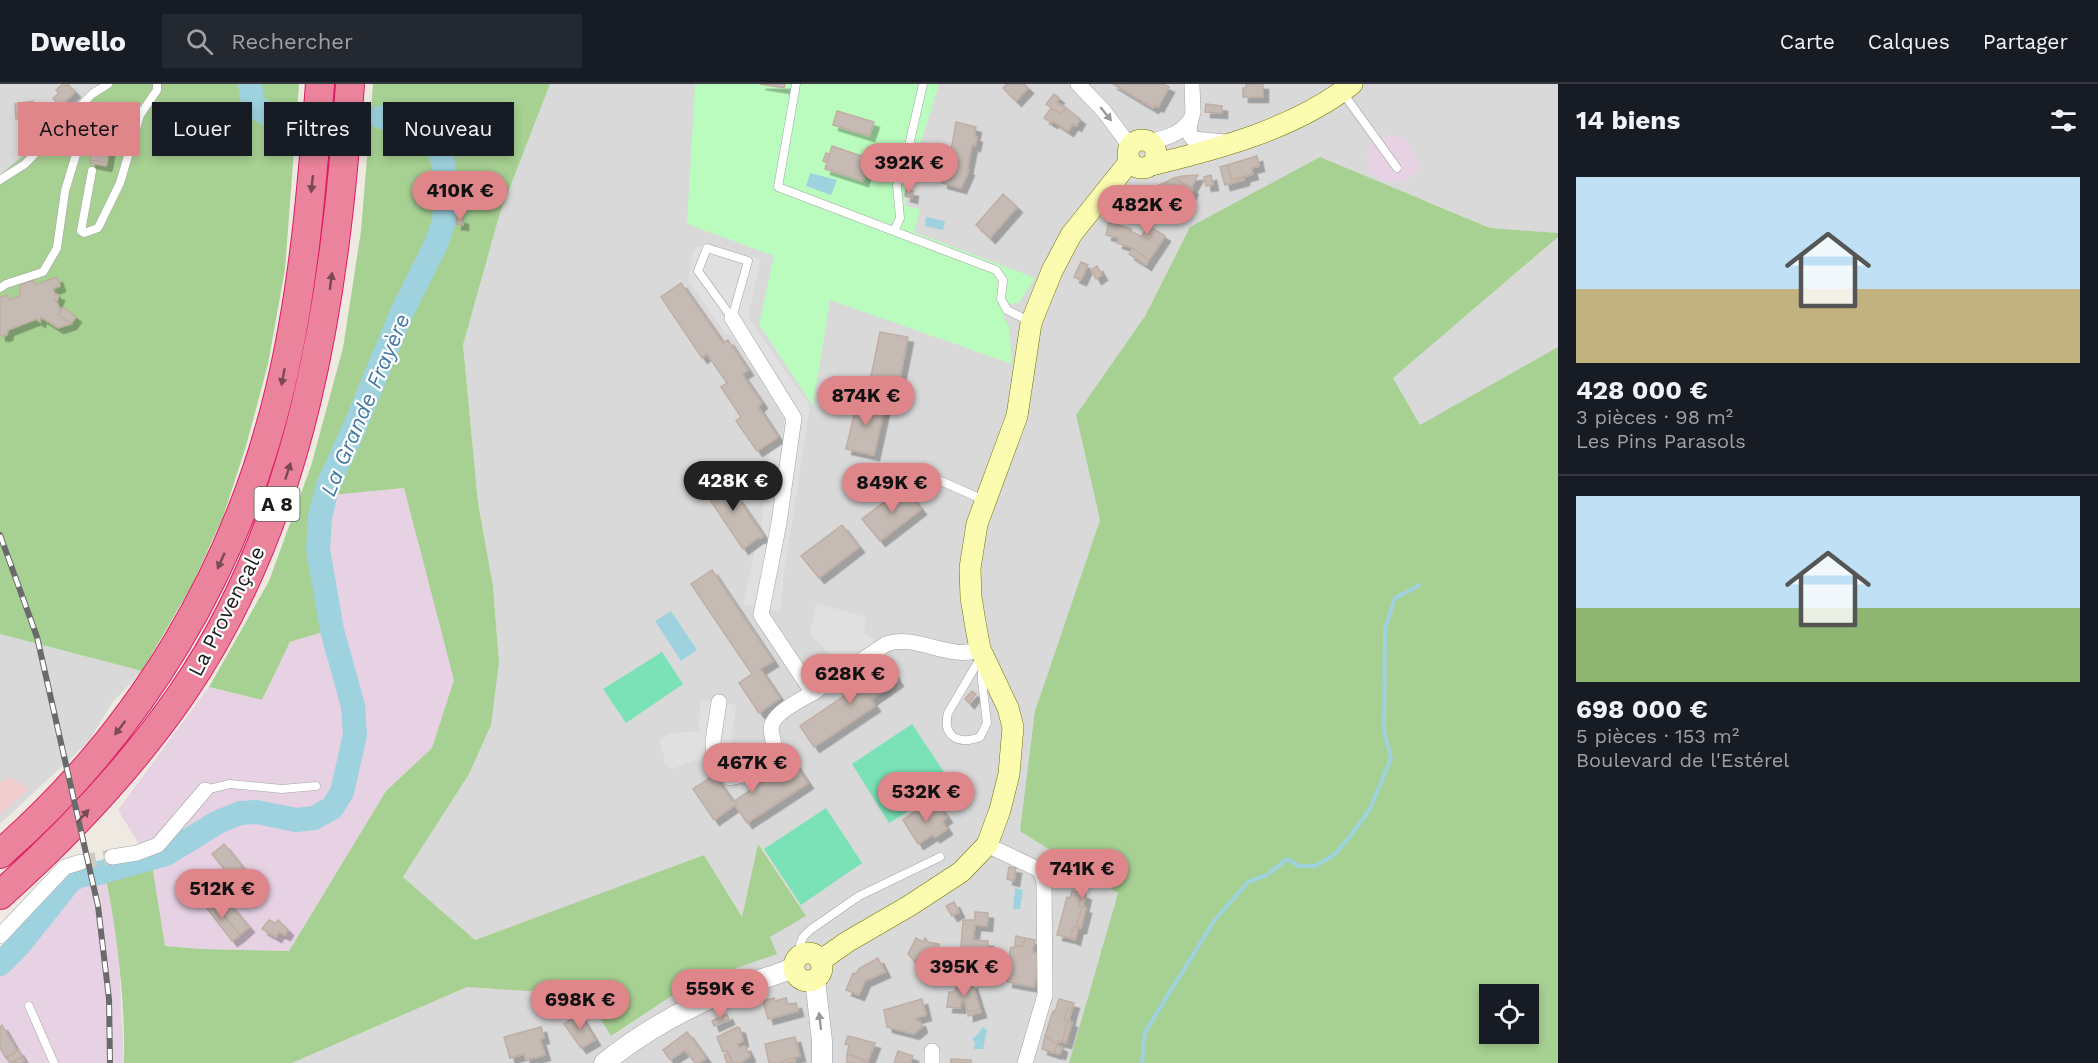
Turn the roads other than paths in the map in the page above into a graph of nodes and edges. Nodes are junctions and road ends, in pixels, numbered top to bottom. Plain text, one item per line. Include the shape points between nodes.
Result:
1 (108, 84) edge
2 (157, 84) edge
3 (320, 84) edge
4 (350, 84) edge
5 (796, 84) edge
6 (923, 84) edge
7 (1078, 84) edge
8 (1192, 86) dead end
9 (1347, 88) edge
10 (84, 102) edge
11 (1191, 119) junction
12 (1232, 143) junction
13 (1143, 155) junction
14 (33, 156) edge
15 (76, 156) edge
16 (1397, 168) dead end
17 (92, 171) dead end
18 (0, 180) edge
19 (894, 231) junction
20 (0, 288) edge
21 (732, 318) junction
22 (1031, 322) junction
23 (891, 469) dead end
24 (985, 501) junction
25 (981, 652) junction
26 (813, 693) junction
27 (719, 702) dead end
28 (316, 786) dead end
29 (205, 790) joint
30 (987, 845) junction
31 (0, 854) edge
32 (112, 857) tunnel mouth
33 (940, 857) dead end
34 (81, 861) tunnel mouth
35 (0, 894) edge
36 (0, 936) edge
37 (808, 965) junction
38 (29, 1006) dead end
39 (641, 1035) junction
40 (54, 1063) edge
41 (604, 1063) edge
42 (616, 1063) edge
43 (822, 1063) edge
44 (1025, 1063) edge

1 - 10 lane
2 - 17 lane via 140,115 120,183 98,228 84,233 81,231
3 -> 31 highway, La Provençale / A 8 via 306,239 292,328 262,455 238,523 188,627 119,730 52,806
35 -> 4 highway, La Provençale / A 8 via 74,826 149,740 214,643 267,531 290,468 319,349 338,222
5 - 19 lane via 778,187
6 - 19 lane via 897,185 900,218
7 -> 13 street
8 - 11 street
9 - 12 main road via 1277,128
9 - 16 lane
11 - 12 street via 1193,139
11 - 13 street
12 - 13 main road via 1205,150
13 - 22 main road via 1094,204 1071,235
14 - 18 lane
15 - 20 lane via 65,191 57,248 44,272
19 - 22 lane via 996,270 1003,280 1001,299 1007,310
21 - 21 lane via 698,271 707,248 748,261
21 - 26 street via 794,418 779,523 760,615
22 - 24 main road via 1017,416
23 - 24 lane via 927,475
24 - 25 main road via 970,568 970,597
25 - 25 lane via 987,723 980,737 963,741 948,732 945,723
25 - 26 street via 896,640
25 - 30 main road via 1013,727 1009,774
26 - 27 street via 773,720 770,727 774,748 766,763 746,775 730,778 714,755
28 - 29 lane via 282,789 230,784
29 - 32 street via 158,845
30 - 37 main road via 961,872
30 - 44 street via 1040,870 1044,882 1046,995
33 - 37 lane via 859,896 810,930 800,945
34 - 36 street via 65,867
37 - 39 street via 704,1000
43 -> 37 street via 822,1041
38 - 40 lane
39 - 41 street
39 - 42 lane via 642,1042

